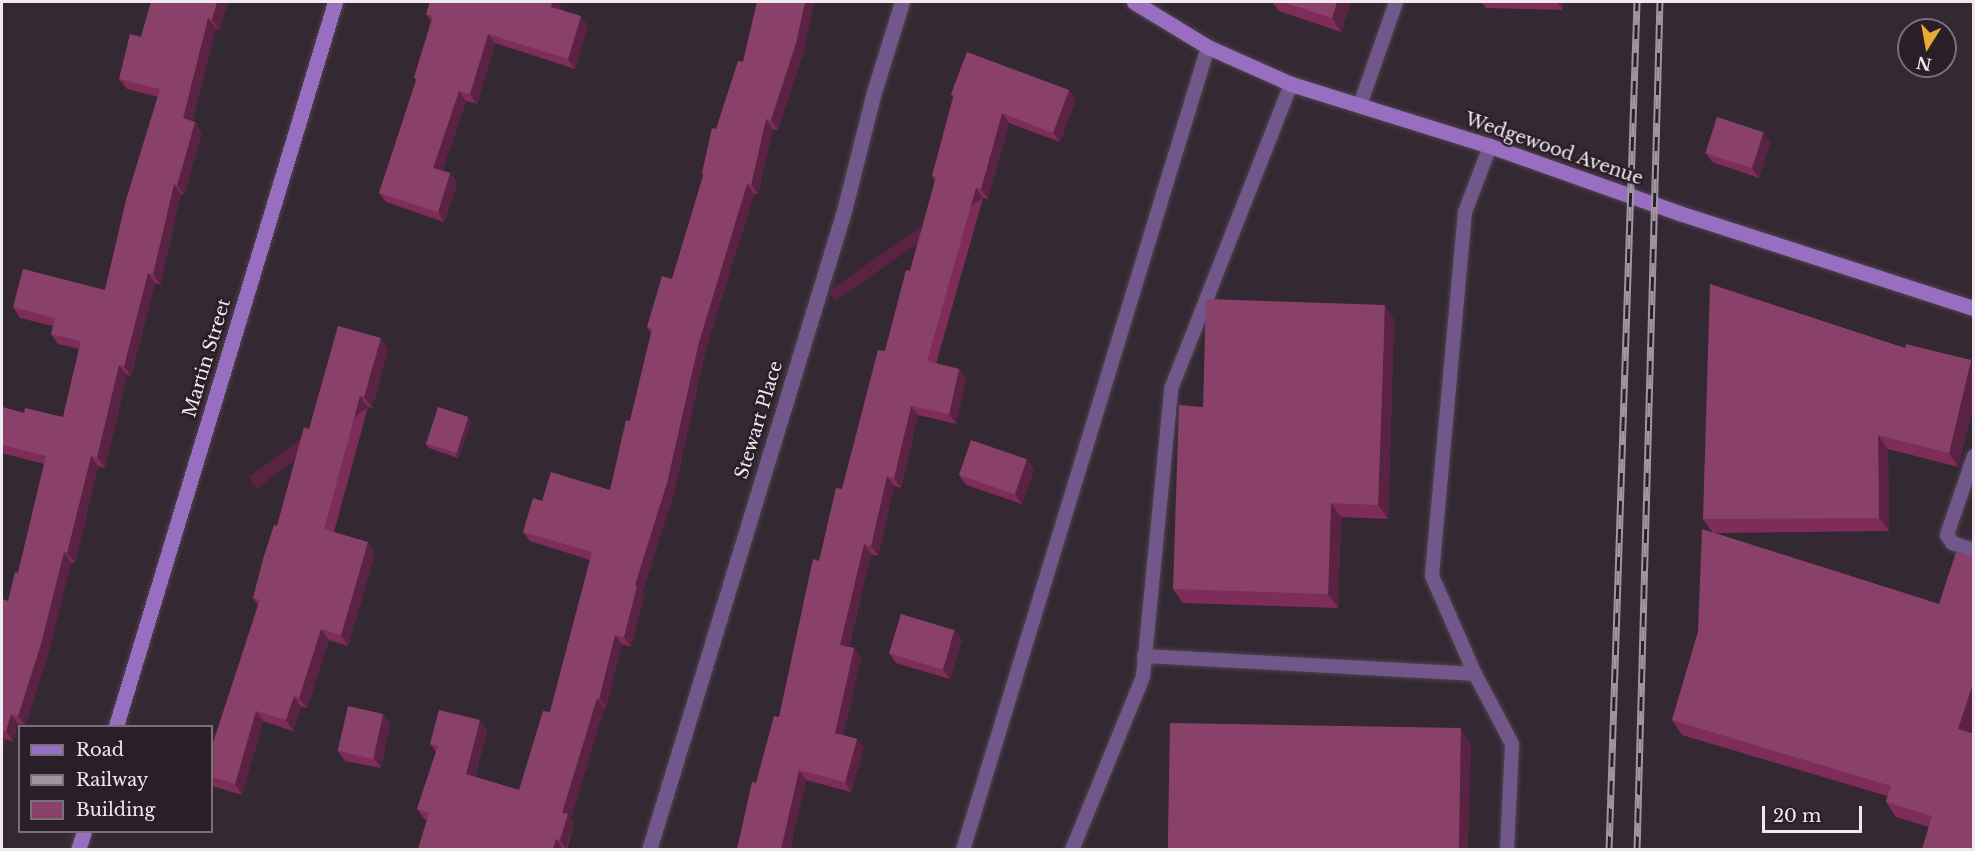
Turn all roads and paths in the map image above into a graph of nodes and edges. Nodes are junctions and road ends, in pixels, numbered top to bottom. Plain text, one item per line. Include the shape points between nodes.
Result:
1 (335, 2) edge
2 (902, 2) edge
3 (1134, 2) edge
4 (1396, 2) edge
5 (1155, 8) edge
6 (1208, 47) junction
7 (1291, 84) junction
8 (1360, 105) junction
9 (1490, 146) junction
10 (1973, 305) edge
11 (1974, 456) edge
12 (1974, 550) edge
13 (1144, 656) junction
14 (1475, 674) junction
15 (116, 725) edge
16 (83, 833) edge
17 (78, 849) edge
18 (649, 849) edge
19 (963, 849) edge
20 (1072, 849) edge
21 (1507, 849) edge

1 - 15 main road, Martin Street
2 - 18 street, Stewart Place via 844,211
3 - 5 main road, Wedgewood Avenue
4 - 8 lane
5 - 6 main road, Wedgewood Avenue
6 - 7 main road, Wedgewood Avenue
6 - 19 lane
7 - 8 main road, Wedgewood Avenue
7 - 13 lane via 1171,389
8 - 9 main road, Wedgewood Avenue
9 - 10 main road, Wedgewood Avenue via 1679,213
9 - 14 lane via 1465,212 1432,576
11 - 12 lane via 1947,536 1952,543
13 - 14 lane
13 - 20 lane via 1143,677
14 - 21 lane via 1512,744
16 - 17 main road

